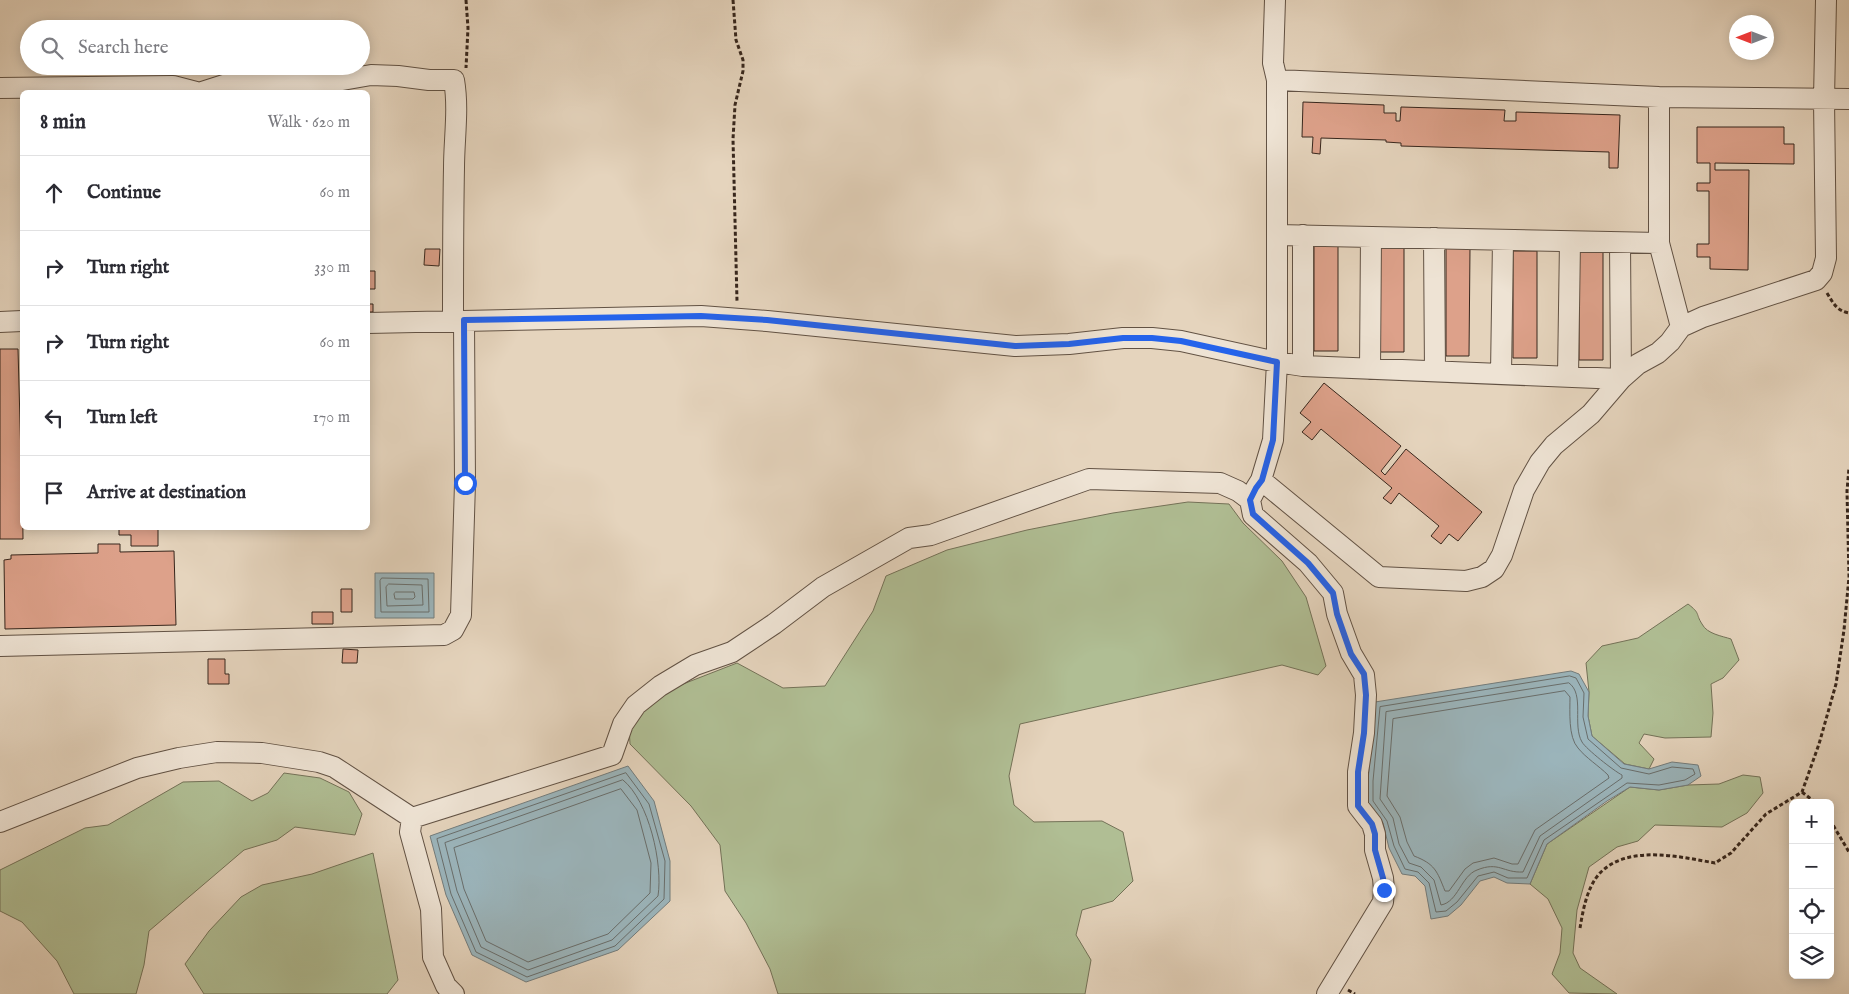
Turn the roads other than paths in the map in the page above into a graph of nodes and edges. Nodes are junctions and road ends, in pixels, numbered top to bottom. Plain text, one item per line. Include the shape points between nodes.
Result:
1 (1275, 0) edge
2 (1826, 0) edge
3 (1277, 80) junction
4 (0, 88) edge
5 (188, 90) edge
6 (208, 90) edge
7 (1659, 97) junction
8 (1824, 99) junction
9 (1849, 99) edge
10 (1277, 235) junction
11 (1303, 235) junction
12 (1371, 237) junction
13 (1434, 238) junction
14 (1503, 240) junction
15 (1570, 242) junction
16 (1620, 243) junction
17 (1659, 244) junction
18 (20, 321) edge
19 (458, 321) junction
20 (0, 322) edge
21 (370, 323) edge
22 (1681, 327) junction
23 (1277, 362) junction
24 (1303, 366) junction
25 (1370, 369) junction
26 (1435, 370) junction
27 (1501, 374) junction
28 (1568, 376) junction
29 (1621, 379) junction
30 (1262, 480) junction
31 (1250, 500) junction
32 (0, 646) edge
33 (412, 818) junction
34 (0, 822) edge
35 (454, 994) edge
36 (1327, 994) edge

1 - 3 street via 1273,63
2 - 8 street
3 - 7 street
3 - 10 street
4 - 5 street via 173,86
6 - 19 street via 227,84 276,80 331,82 371,75 454,80 457,98 453,185
7 - 8 street
7 - 17 street
8 - 9 street
8 - 22 street via 1826,258 1822,273 1816,280
10 - 11 street
10 - 23 street
11 - 12 street
11 - 24 street
12 - 13 street
12 - 25 street
13 - 14 street
13 - 26 street
14 - 15 street
14 - 27 street
15 - 16 street
15 - 28 street
16 - 17 street
16 - 29 street
17 - 22 street
18 - 20 street
19 - 21 street
19 - 23 street via 701,316 1015,346 1152,338 1181,341
19 - 32 street via 465,483 461,615 453,630 444,635
22 - 29 street via 1658,353
23 - 24 street
23 - 30 street via 1273,440
24 - 25 street
25 - 26 street
26 - 27 street
27 - 28 street
28 - 29 street
29 - 30 street via 1592,414 1554,445 1540,462 1524,490 1502,555 1494,569 1482,577 1466,581 1379,577
30 - 31 street
31 - 33 street via 1220,483 1089,479 931,535 909,538 823,588 732,652 696,665 660,686 636,705 623,724 612,755
31 - 36 street via 1253,514 1308,563 1333,593 1351,654 1364,674 1365,714 1358,772 1358,806 1372,824 1375,834 1375,850 1383,878 1383,902
33 - 34 street via 334,767 262,753 218,752 137,768
33 - 35 street via 410,832 432,909 433,956 446,986

